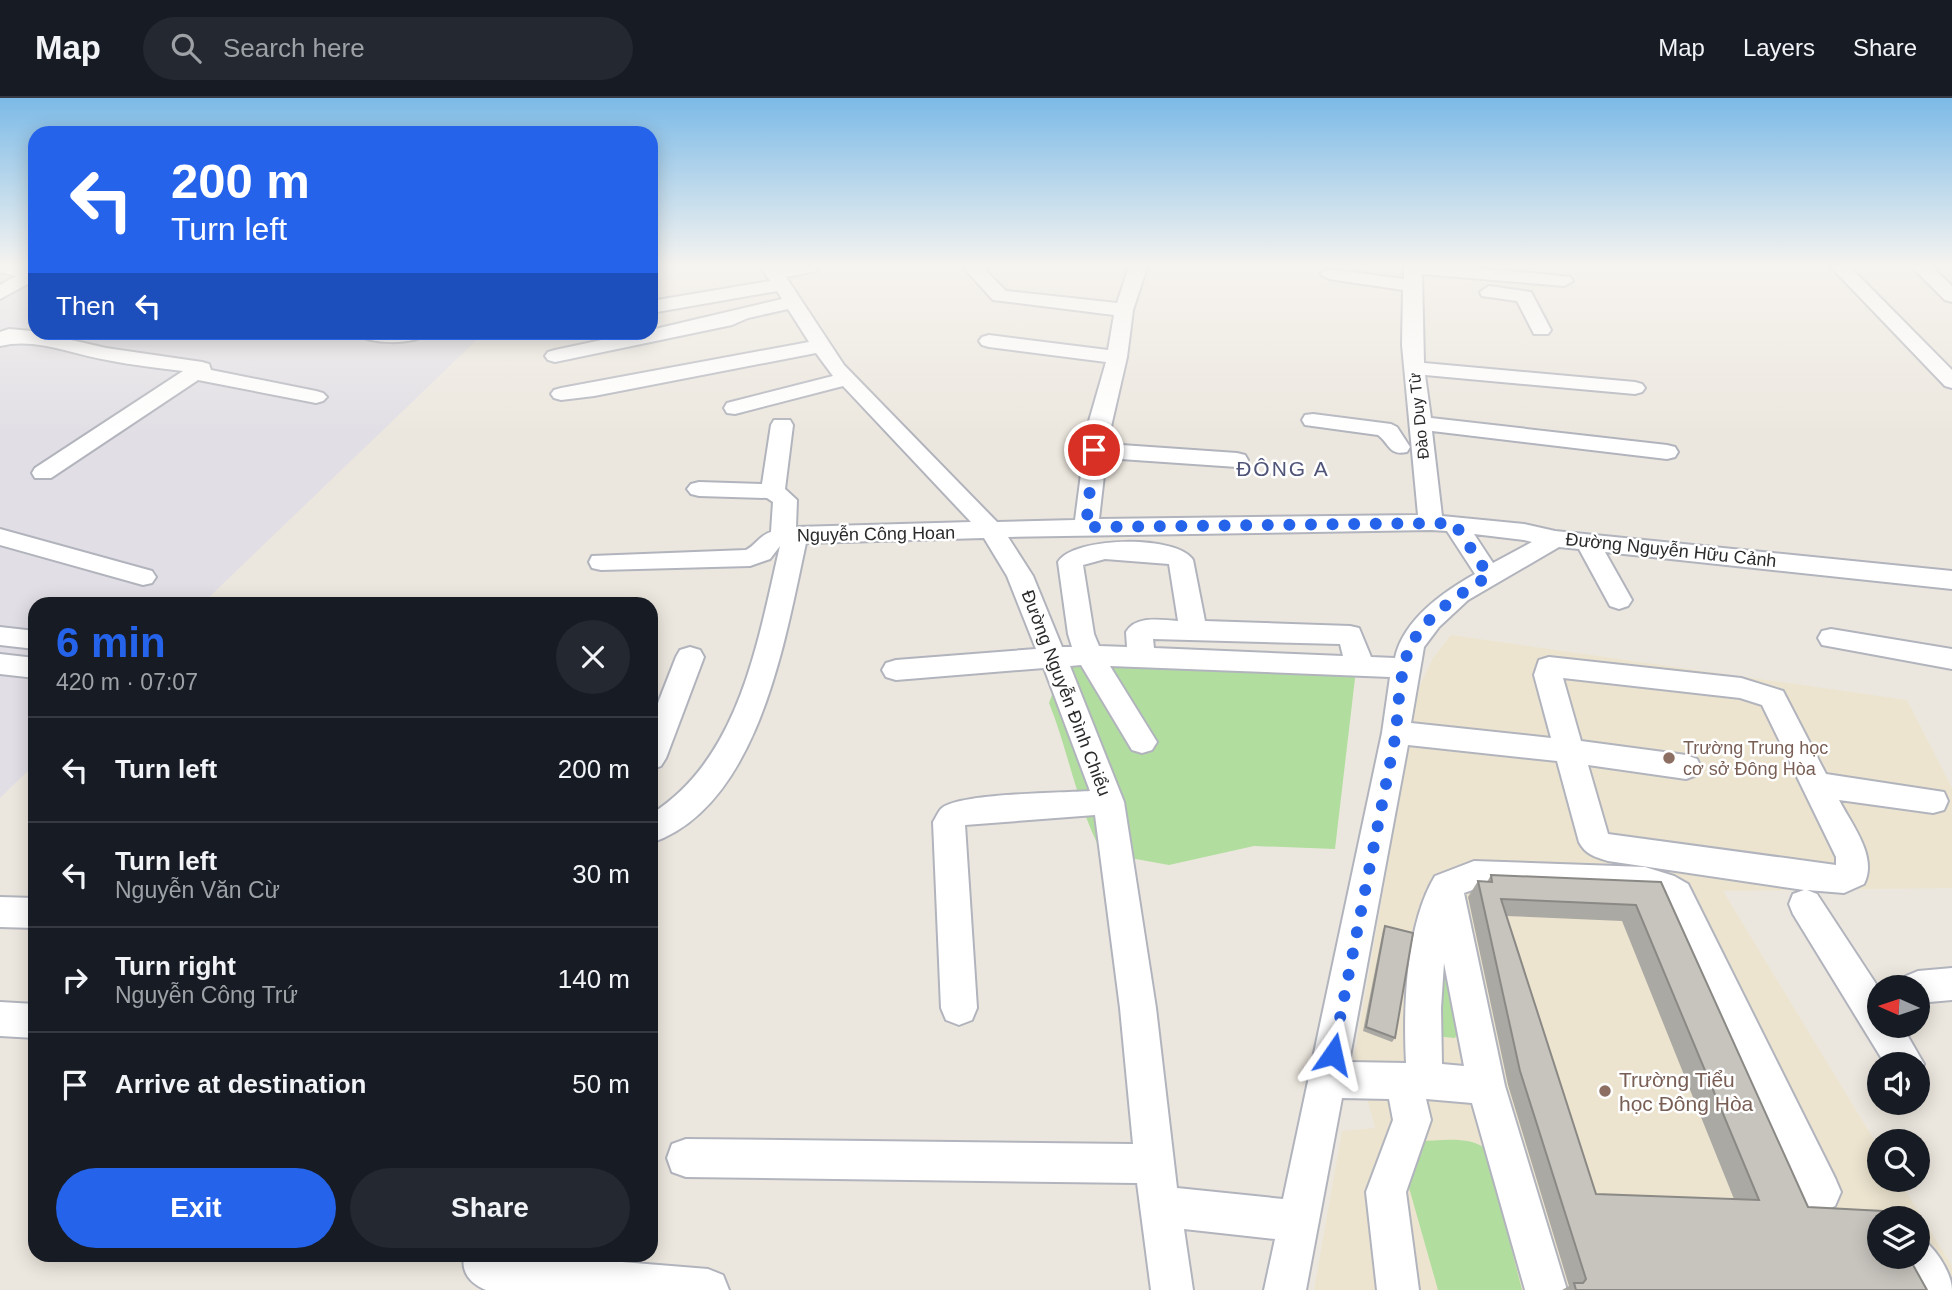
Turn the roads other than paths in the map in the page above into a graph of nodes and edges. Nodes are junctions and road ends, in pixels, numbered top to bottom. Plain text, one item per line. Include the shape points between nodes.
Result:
1 (715, 323) edge
2 (805, 323) edge
3 (1122, 323) edge
4 (1412, 323) edge
5 (1537, 323) edge
6 (1894, 323) edge
7 (1541, 330) dead end
8 (658, 334) edge
9 (28, 337) edge
10 (0, 340) edge
11 (45, 340) edge
12 (632, 340) edge
13 (989, 341) dead end
14 (820, 346) junction
15 (555, 356) dead end
16 (1117, 357) junction
17 (1414, 368) junction
18 (195, 373) junction
19 (846, 379) junction
20 (1952, 382) edge
21 (1635, 388) dead end
22 (561, 394) dead end
23 (316, 397) dead end
24 (735, 408) dead end
25 (1313, 420) dead end
26 (1420, 423) junction
27 (782, 425) dead end
28 (1353, 442) dead end
29 (1399, 447) junction
30 (1094, 450) junction
31 (1423, 450) junction
32 (1667, 452) dead end
33 (1237, 460) dead end
34 (43, 473) dead end
35 (699, 489) dead end
36 (773, 491) junction
37 (1443, 522) junction
38 (1086, 527) junction
39 (992, 531) junction
40 (789, 536) junction
41 (0, 537) edge
42 (1555, 539) junction
43 (1588, 543) junction
44 (601, 562) dead end
45 (1489, 576) junction
46 (143, 577) dead end
47 (1952, 580) edge
48 (1619, 600) dead end
49 (1193, 629) junction
50 (0, 636) edge
51 (1831, 638) dead end
52 (28, 639) edge
53 (1090, 655) junction
54 (690, 657) dead end
55 (1053, 657) junction
56 (1142, 657) junction
57 (1952, 659) edge
58 (0, 664) edge
59 (1360, 666) junction
60 (28, 667) edge
61 (1405, 668) junction
62 (896, 670) dead end
63 (1396, 733) junction
64 (658, 740) edge
65 (1142, 742) dead end
66 (1570, 751) junction
67 (1686, 767) dead end
68 (1815, 785) junction
69 (1933, 801) dead end
70 (1109, 802) junction
71 (658, 825) edge
72 (1446, 886) junction
73 (1805, 904) dead end
74 (0, 912) edge
75 (28, 913) edge
76 (1952, 984) edge
77 (1930, 986) edge
78 (1867, 988) edge
79 (959, 1009) dead end
80 (0, 1019) edge
81 (28, 1021) edge
82 (1328, 1080) junction
83 (1415, 1081) junction
84 (1486, 1086) junction
85 (687, 1158) dead end
86 (1154, 1164) junction
87 (1821, 1192) dead end
88 (1160, 1206) junction
89 (1298, 1221) junction
90 (483, 1262) edge
91 (1922, 1269) edge
92 (708, 1290) edge
93 (1172, 1290) edge
94 (1285, 1290) edge
95 (1398, 1290) edge
96 (1546, 1290) edge
97 (1934, 1290) edge

1 - 8 street
2 - 14 street, Đường Nguyễn Đình Chiểu
3 - 16 street
4 - 17 street, Đào Duy Từ
5 - 7 street
6 - 20 street
9 - 10 street via 9,335
11 - 18 street via 202,368
12 - 15 street
13 - 16 street
14 - 19 street, Đường Nguyễn Đình Chiểu
14 - 22 street
16 - 30 street
17 - 21 street
17 - 26 street, Đào Duy Từ
18 - 23 street
18 - 34 street
19 - 24 street
19 - 39 street, Đường Nguyễn Đình Chiểu
25 - 29 street via 1383,429
26 - 31 street, Đào Duy Từ
26 - 32 street
27 - 36 street
28 - 29 street
29 - 31 street
30 - 33 street
30 - 38 street
31 - 37 street, Đào Duy Từ
35 - 36 street
36 - 40 street via 785,499
37 - 38 street, Nguyễn Công Hoan
37 - 42 street, Nguyễn Công Hoan
37 - 45 street
38 - 39 street, Nguyễn Công Hoan
39 - 40 street, Nguyễn Công Hoan
39 - 55 street, Đường Nguyễn Đình Chiểu via 1020,576
40 - 44 street, Nguyễn Công Hoan via 766,542 761,553 750,558
40 - 71 street via 767,653 735,745 687,806
41 - 46 street
42 - 43 street, Đường Nguyễn Hữu Cảnh
42 - 45 street, Đường Nguyễn Hữu Cảnh
43 - 47 street, Đường Nguyễn Hữu Cảnh
43 - 48 street
45 - 61 street, Đường Nguyễn Hữu Cảnh via 1459,594 1430,621 1411,644
49 - 53 street via 1177,556 1084,554 1069,567 1079,627
49 - 56 street via 1139,632
49 - 59 street via 1350,635
50 - 52 street
51 - 57 street
53 - 55 street
53 - 56 street
53 - 65 street
54 - 64 street
55 - 62 street
55 - 70 street, Đường Nguyễn Đình Chiểu
56 - 59 street
58 - 60 street
59 - 61 street
61 - 63 street, Đường Nguyễn Hữu Cảnh
63 - 66 street
63 - 82 street, Đường Nguyễn Hữu Cảnh
66 - 67 street
66 - 68 street via 1549,667 1741,688 1773,698
66 - 68 street via 1595,842 1608,848 1844,880 1853,874 1852,857
68 - 69 street
70 - 79 street via 953,816 949,822
70 - 86 street, Đường Nguyễn Đình Chiểu
72 - 83 street via 1434,916
72 - 84 street
72 - 87 street via 1474,875 1645,881 1676,894
73 - 78 street
74 - 75 street
76 - 77 street
80 - 81 street
82 - 83 street
82 - 89 street, Đường Nguyễn Hữu Cảnh
83 - 84 street
83 - 95 street via 1412,1120 1386,1192
84 - 96 street
85 - 86 street
86 - 88 street, Đường Nguyễn Đình Chiểu
88 - 89 street
88 - 93 street, Đường Nguyễn Đình Chiểu
89 - 94 street, Đường Nguyễn Hữu Cảnh
90 - 92 street via 495,1273
91 - 97 street

